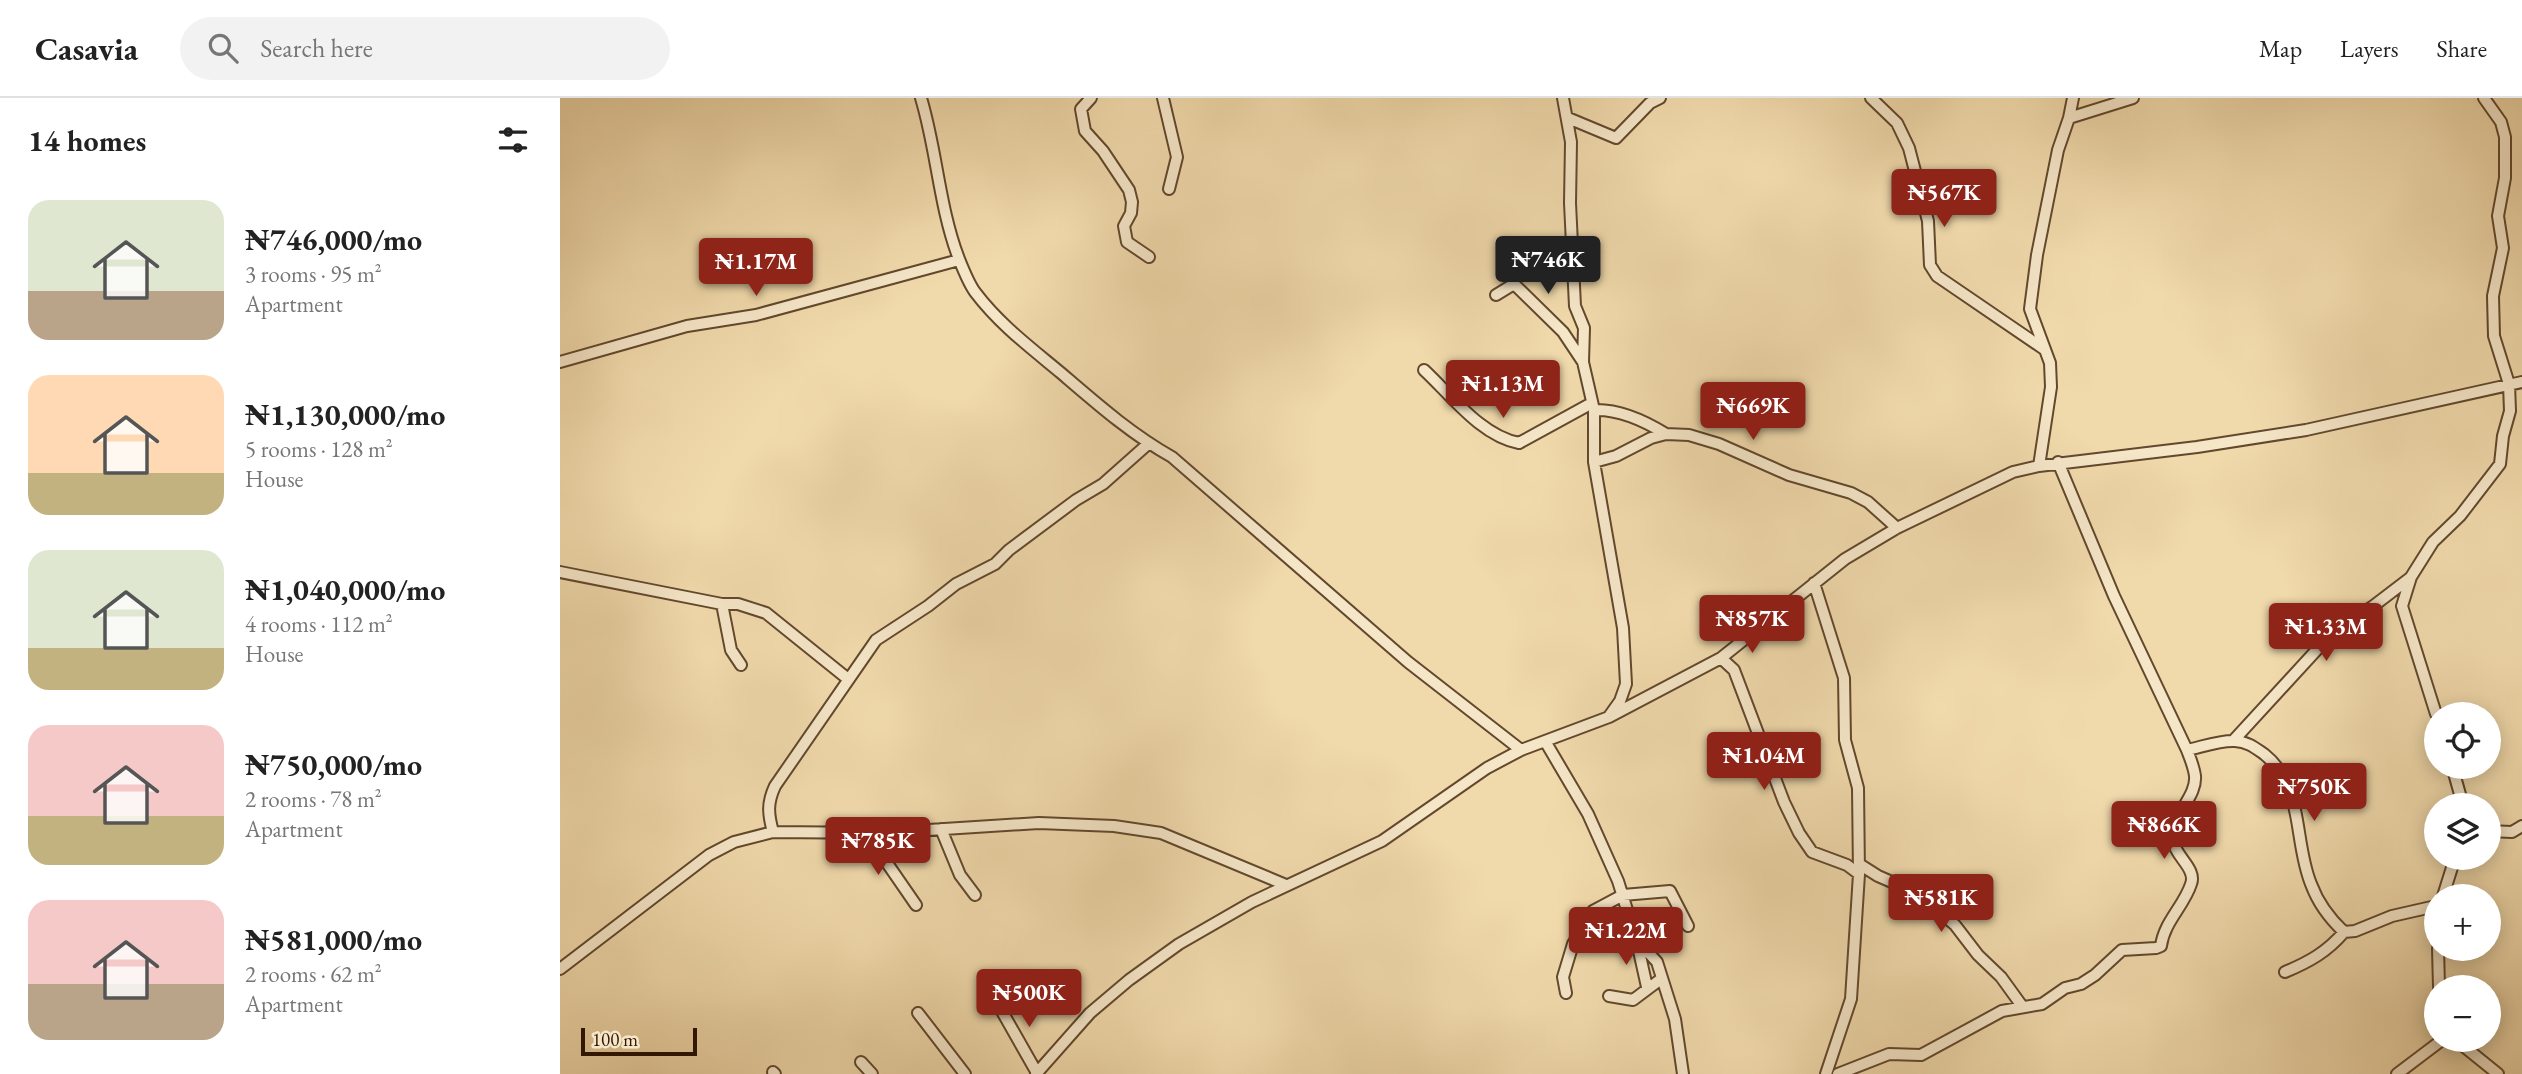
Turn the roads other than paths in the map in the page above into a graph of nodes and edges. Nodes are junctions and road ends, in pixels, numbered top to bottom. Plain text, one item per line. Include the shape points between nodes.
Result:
1 (1091, 98) edge
2 (1163, 98) edge
3 (1563, 98) edge
4 (1660, 98) edge
5 (1871, 98) edge
6 (2073, 98) edge
7 (2133, 98) edge
8 (2484, 98) edge
9 (923, 99) edge
10 (1568, 118) junction
11 (2069, 118) junction
12 (1169, 189) dead end
13 (1149, 257) dead end
14 (959, 260) junction
15 (1496, 295) dead end
16 (2044, 349) junction
17 (560, 362) edge
18 (1583, 362) junction
19 (1424, 370) dead end
20 (2522, 382) edge
21 (2509, 384) junction
22 (1588, 390) junction
23 (1593, 407) junction
24 (1611, 411) junction
25 (1666, 434) junction
26 (1148, 444) junction
27 (1594, 461) junction
28 (2058, 462) junction
29 (2039, 466) junction
30 (1897, 528) junction
31 (560, 572) edge
32 (1814, 583) junction
33 (2399, 595) junction
34 (722, 604) junction
35 (1721, 658) junction
36 (741, 665) dead end
37 (848, 679) junction
38 (1625, 688) junction
39 (2433, 702) edge
40 (1635, 704) junction
41 (1609, 717) junction
42 (1545, 741) junction
43 (2233, 741) junction
44 (1521, 750) junction
45 (2187, 750) junction
46 (2522, 826) edge
47 (942, 829) junction
48 (774, 832) junction
49 (2501, 832) edge
50 (882, 833) junction
51 (1859, 869) junction
52 (1286, 886) junction
53 (975, 895) dead end
54 (1623, 895) junction
55 (916, 905) dead end
56 (2424, 909) edge
57 (1688, 926) dead end
58 (2344, 932) junction
59 (1636, 939) junction
60 (560, 969) edge
61 (2285, 972) dead end
62 (1661, 979) junction
63 (1647, 987) junction
64 (1566, 992) dead end
65 (1609, 996) dead end
66 (995, 999) dead end
67 (2022, 1006) junction
68 (918, 1013) dead end
69 (2426, 1052) edge
70 (2471, 1052) edge
71 (862, 1062) dead end
72 (873, 1074) edge
73 (965, 1074) edge
74 (1037, 1074) edge
75 (1683, 1074) edge
76 (1826, 1074) edge
77 (1838, 1074) edge
78 (2397, 1074) edge
79 (2498, 1074) edge

1 - 13 street via 1081,108 1085,131 1129,190 1131,213 1124,226 1127,242
2 - 12 street via 1177,157
3 - 10 street
4 - 10 street via 1616,138
5 - 16 street via 1898,122 1909,148 1928,221 1930,265 1937,276
6 - 11 street
7 - 11 street
8 - 21 street via 2501,122 2505,137 2498,216 2503,248 2493,296 2494,336
9 - 14 street via 944,212
10 - 18 street via 1575,306 1584,328
11 - 16 street via 2058,150 2030,309
14 - 17 street
14 - 26 street via 973,290 993,314
15 - 18 street via 1514,284 1563,332
16 - 29 street via 2051,387
18 - 22 street
19 - 23 street via 1505,440 1519,443
20 - 21 street
21 - 28 street via 2306,430
21 - 33 street via 2510,411 2500,464 2460,516 2433,542
22 - 23 street
22 - 24 street
23 - 24 street
23 - 27 street
24 - 25 street
25 - 27 street
25 - 30 street via 1699,438 1790,475 1851,493
26 - 37 street via 1103,484 995,564 956,584 876,640
26 - 44 street via 1171,457 1408,662
27 - 38 street via 1622,617
28 - 29 street
28 - 45 street via 2114,596
29 - 30 street via 2013,472
30 - 32 street
31 - 34 street
32 - 35 street
32 - 51 street via 1844,678 1845,740 1858,788
33 - 39 street
33 - 43 street via 2334,631
34 - 36 street via 731,650
34 - 37 street via 766,613
35 - 40 street
35 - 51 street via 1734,670 1799,833 1812,852
37 - 48 street via 775,786 768,813
38 - 40 street
38 - 41 street
40 - 41 street
41 - 42 street
42 - 44 street
42 - 54 street via 1588,814
43 - 45 street
43 - 58 street via 2250,743 2282,773 2297,814 2310,882 2321,906
44 - 52 street via 1487,768 1382,842
45 - 67 street via 2194,784 2176,820 2173,841 2193,881 2166,927 2161,946 2122,950 2081,984 2042,1004
46 - 49 street
47 - 50 street
47 - 52 street via 1039,822 1161,833
47 - 53 street via 961,875
48 - 50 street
48 - 60 street via 734,842 709,855
50 - 55 street via 887,863
51 - 67 street via 1917,893 1955,925
51 - 76 street via 1850,999
52 - 74 street via 1179,944 1129,980 1090,1013
54 - 57 street via 1670,891
54 - 59 street
54 - 64 street via 1593,911 1573,944 1563,977
56 - 58 street
58 - 61 street via 2311,961
59 - 62 street via 1657,962
59 - 63 street
62 - 63 street
62 - 75 street via 1675,1019
63 - 65 street via 1633,1000
66 - 74 street
67 - 77 street via 2002,1011 1920,1055 1889,1054
68 - 73 street
69 - 78 street
70 - 79 street
71 - 72 street

